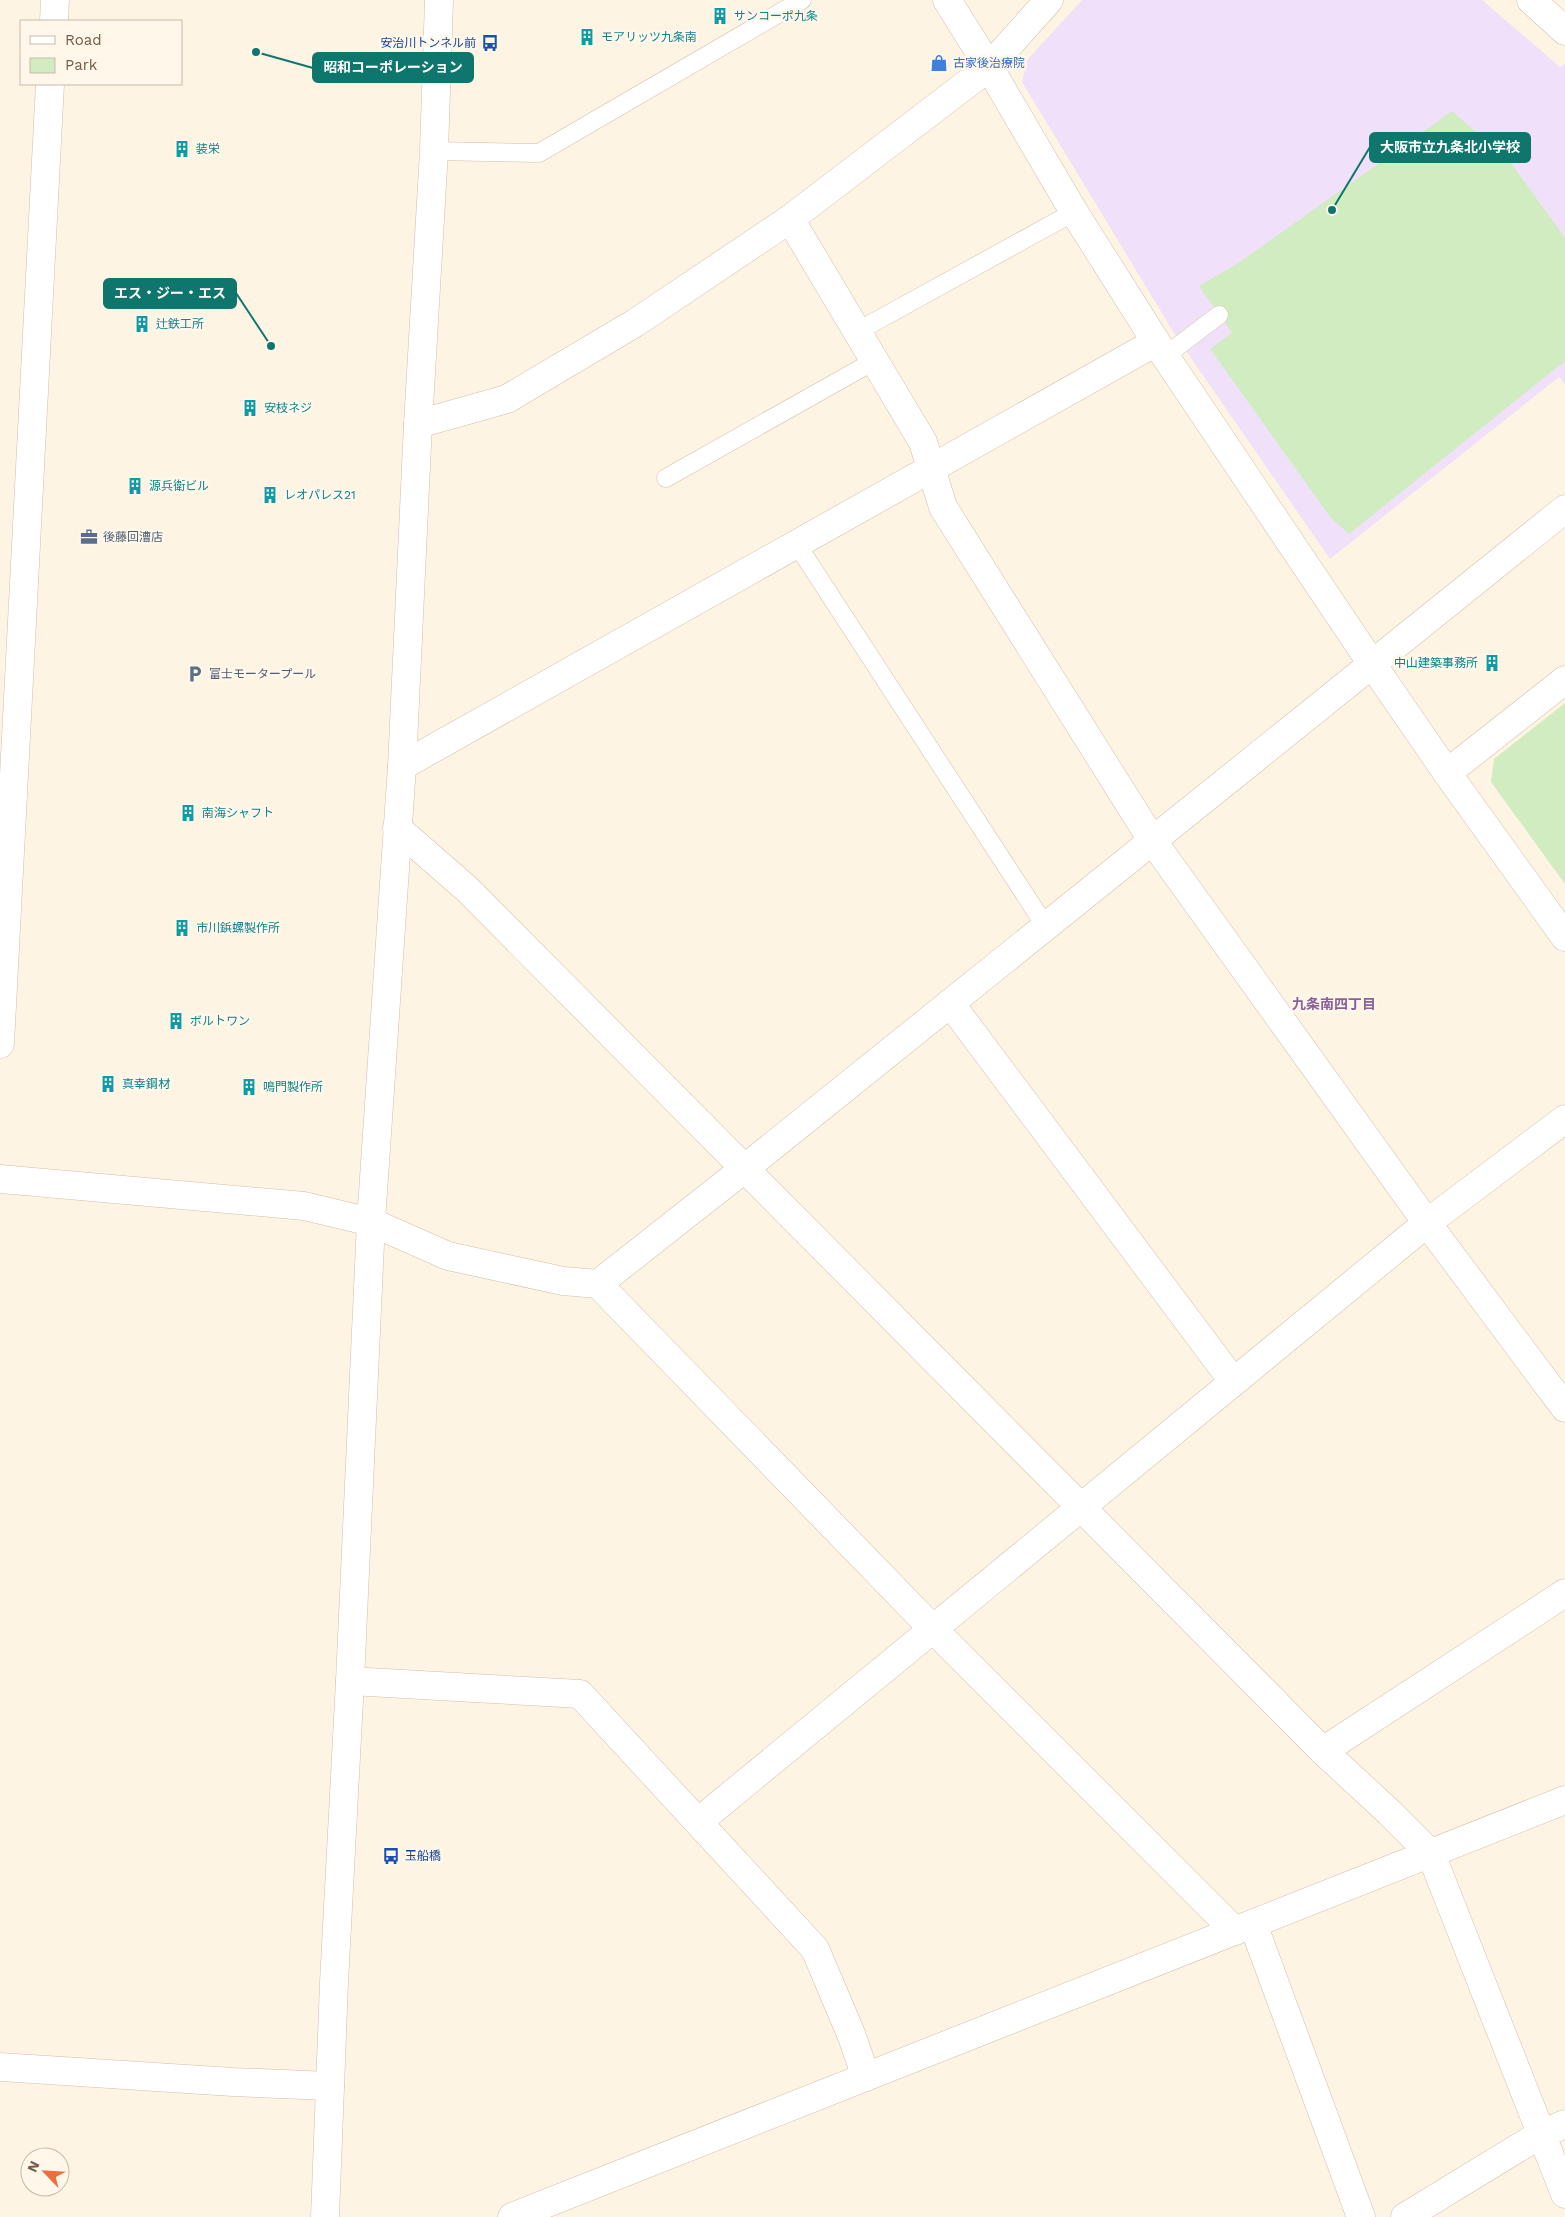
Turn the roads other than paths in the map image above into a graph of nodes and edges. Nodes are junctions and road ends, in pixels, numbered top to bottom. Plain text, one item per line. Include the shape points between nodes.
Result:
1 (55, 0) edge
2 (438, 0) edge
3 (802, 0) edge
4 (947, 0) edge
5 (1048, 0) edge
6 (1530, 0) edge
7 (54, 20) edge
8 (1565, 31) edge
9 (989, 67) junction
10 (50, 85) edge
11 (434, 151) junction
12 (1074, 212) junction
13 (790, 219) junction
14 (1219, 315) dead end
15 (858, 331) junction
16 (1161, 349) junction
17 (874, 360) junction
18 (418, 424) junction
19 (932, 468) junction
20 (666, 478) dead end
21 (1565, 509) edge
22 (796, 543) junction
23 (1372, 664) junction
24 (1565, 680) edge
25 (402, 766) junction
26 (1447, 773) junction
27 (397, 828) junction
28 (1152, 840) junction
29 (1046, 927) junction
30 (1565, 937) edge
31 (950, 1003) junction
32 (0, 1044) edge
33 (1565, 1119) edge
34 (744, 1169) junction
35 (0, 1179) edge
36 (371, 1222) junction
37 (1427, 1223) junction
38 (598, 1284) junction
39 (1233, 1381) junction
40 (1565, 1408) edge
41 (1082, 1509) junction
42 (1565, 1593) edge
43 (932, 1629) junction
44 (350, 1681) junction
45 (1323, 1752) junction
46 (1565, 1800) edge
47 (698, 1822) junction
48 (1431, 1854) junction
49 (1244, 1927) junction
50 (0, 2067) edge
51 (866, 2077) junction
52 (330, 2086) junction
53 (1553, 2129) edge
54 (1565, 2194) edge
55 (325, 2217) edge
56 (512, 2217) edge
57 (1361, 2217) edge
58 (1405, 2217) edge

1 - 7 street
2 - 11 street
3 - 11 lane via 539,153
4 - 9 street
5 - 9 street
6 - 8 street
9 - 12 street
9 - 13 street
10 - 32 street
11 - 18 street
12 - 15 lane
12 - 16 street
13 - 15 street
13 - 18 street via 635,323 508,399
14 - 16 lane
15 - 17 street
16 - 19 street
16 - 23 street
17 - 19 street via 923,442
17 - 20 lane
18 - 25 street
19 - 22 street
19 - 28 street via 943,507
21 - 23 street
22 - 25 street
22 - 29 lane
23 - 26 street
23 - 28 street
24 - 26 street
25 - 27 street
26 - 30 street
27 - 34 street via 467,889
27 - 36 street
28 - 29 street
28 - 37 street
29 - 31 street
31 - 34 street
31 - 39 street
33 - 37 street
34 - 38 street
34 - 41 street
35 - 36 street via 304,1206
36 - 38 street via 448,1256 563,1281
36 - 44 street
37 - 39 street
37 - 40 street
38 - 43 street
39 - 41 street
41 - 43 street
41 - 45 street
42 - 45 street
43 - 47 street
43 - 49 street
44 - 47 street via 580,1694
44 - 52 street
45 - 48 street
46 - 48 street
47 - 51 street via 815,1949
48 - 49 street
48 - 53 street
49 - 51 street
49 - 57 street
50 - 52 street
51 - 56 street
52 - 55 street
53 - 54 street
53 - 58 street

